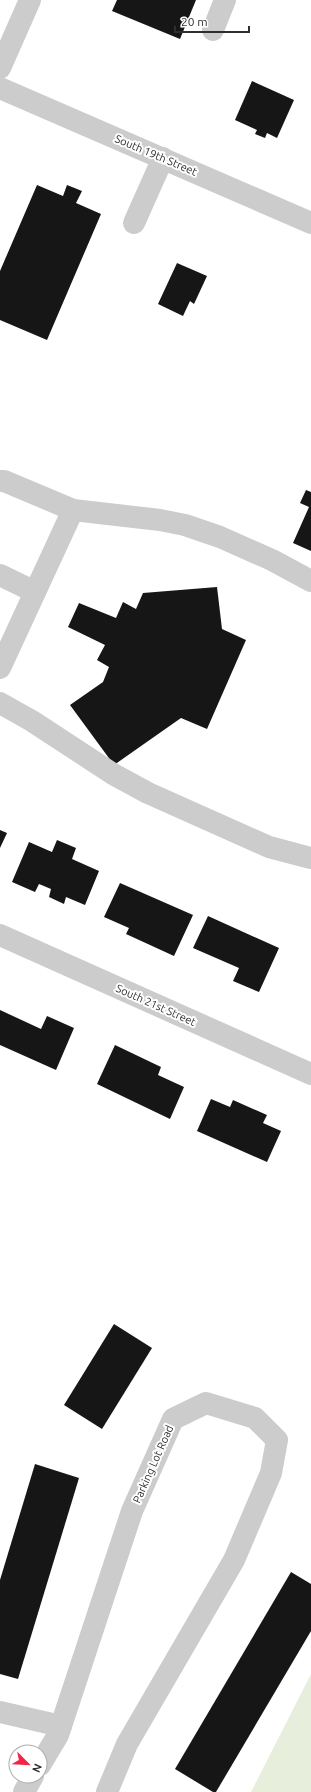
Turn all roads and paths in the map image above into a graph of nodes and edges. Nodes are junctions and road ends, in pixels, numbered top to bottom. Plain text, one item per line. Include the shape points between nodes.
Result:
1 (30, 0) edge
2 (225, 0) edge
3 (213, 30) dead end
4 (0, 68) edge
5 (0, 88) edge
6 (163, 158) junction
7 (134, 223) dead end
8 (311, 223) edge
9 (0, 482) edge
10 (73, 510) junction
11 (0, 575) edge
12 (311, 581) edge
13 (35, 592) junction
14 (0, 668) edge
15 (0, 703) edge
16 (311, 858) edge
17 (0, 935) edge
18 (311, 1074) edge
19 (0, 1712) edge
20 (61, 1726) junction
21 (48, 1752) edge
22 (107, 1792) edge

1 - 4 street
2 - 3 street
5 - 6 street, South 19th Street
6 - 7 street
6 - 8 street, South 19th Street
9 - 10 street via 4,481
10 - 12 street via 185,525 272,560
10 - 13 street
11 - 13 street
13 - 14 street
15 - 16 street via 148,793 269,847
17 - 18 street, South 21st Street
19 - 20 street
20 - 21 street, Parking Lot Road
20 - 22 street, Parking Lot Road via 132,1511 173,1418 206,1403 255,1418 277,1440 271,1473 234,1560 127,1744

